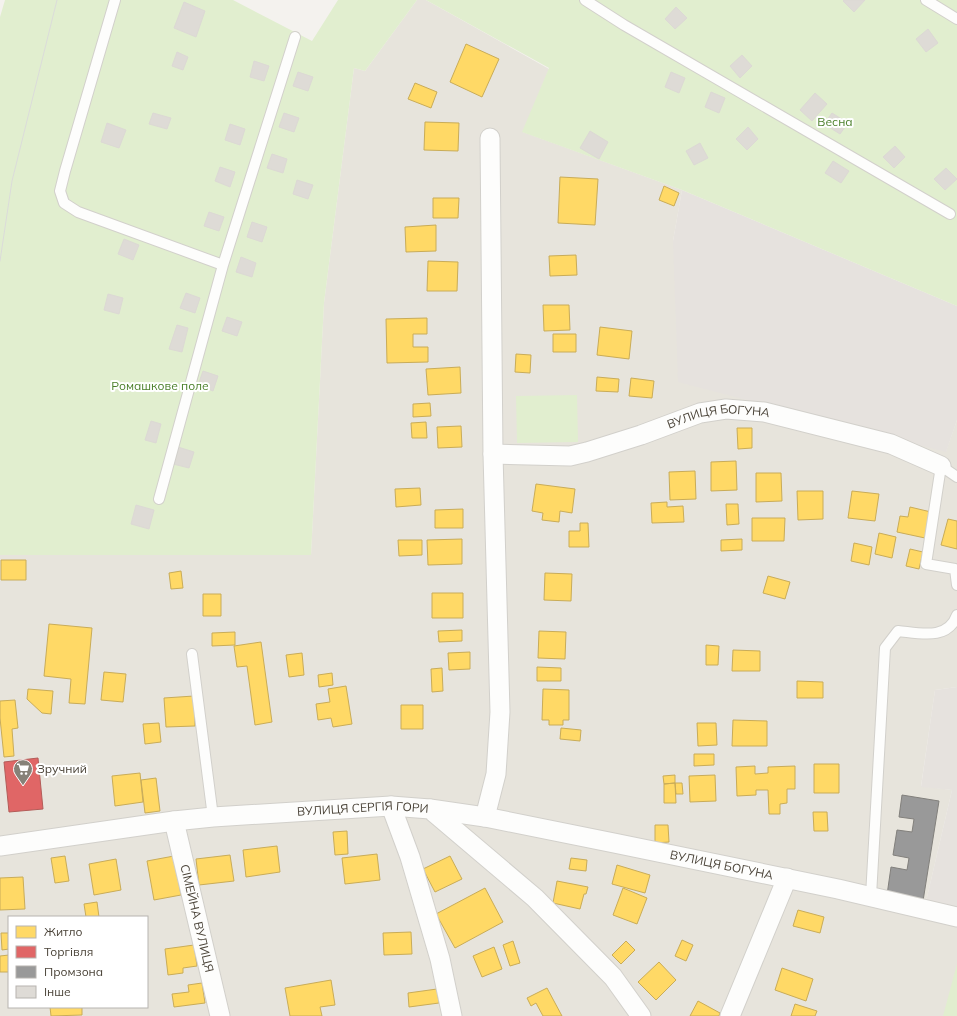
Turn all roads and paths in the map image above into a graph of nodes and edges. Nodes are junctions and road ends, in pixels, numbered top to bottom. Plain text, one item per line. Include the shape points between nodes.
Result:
1 (115, 0) edge
2 (585, 0) edge
3 (926, 0) edge
4 (957, 19) edge
5 (295, 37) dead end
6 (490, 138) dead end
7 (950, 214) dead end
8 (223, 265) junction
9 (493, 454) junction
10 (941, 466) junction
11 (957, 477) edge
12 (159, 499) dead end
13 (957, 585) edge
14 (957, 616) edge
15 (192, 654) dead end
16 (391, 806) junction
17 (430, 809) junction
18 (485, 817) junction
19 (212, 818) junction
20 (174, 821) junction
21 (0, 846) edge
22 (787, 878) junction
23 (871, 896) junction
24 (957, 917) edge
25 (220, 1016) edge
26 (452, 1016) edge
27 (641, 1016) edge
28 (730, 1016) edge

1 - 8 lane via 65,171 60,191 64,203 78,212
2 - 7 lane
3 - 4 lane
5 - 8 lane
6 - 9 street
8 - 12 lane
9 - 10 street, ВУЛИЦЯ БОГУНА via 570,456 648,433 700,413 726,408 764,412 891,444
9 - 18 street via 500,712 496,774
10 - 11 lane
10 - 13 lane via 926,564 955,568
14 - 23 lane via 954,623 942,632 932,634 898,631 885,648
15 - 19 lane
16 - 17 street, ВУЛИЦЯ СЕРГІЯ ГОРИ
16 - 19 street, ВУЛИЦЯ СЕРГІЯ ГОРИ
16 - 26 street via 410,858 440,959
17 - 18 street, ВУЛИЦЯ БОГУНА
17 - 27 street, ВУЛИЦЯ СЕРГІЯ ГОРИ via 535,898 614,977
18 - 22 street, ВУЛИЦЯ БОГУНА
19 - 20 street, ВУЛИЦЯ СЕРГІЯ ГОРИ
20 - 21 street, ВУЛИЦЯ СЕРГІЯ ГОРИ
20 - 25 street, СІМЕЙНА ВУЛИЦЯ
22 - 23 street, ВУЛИЦЯ БОГУНА
22 - 28 street
23 - 24 street, ВУЛИЦЯ БОГУНА

